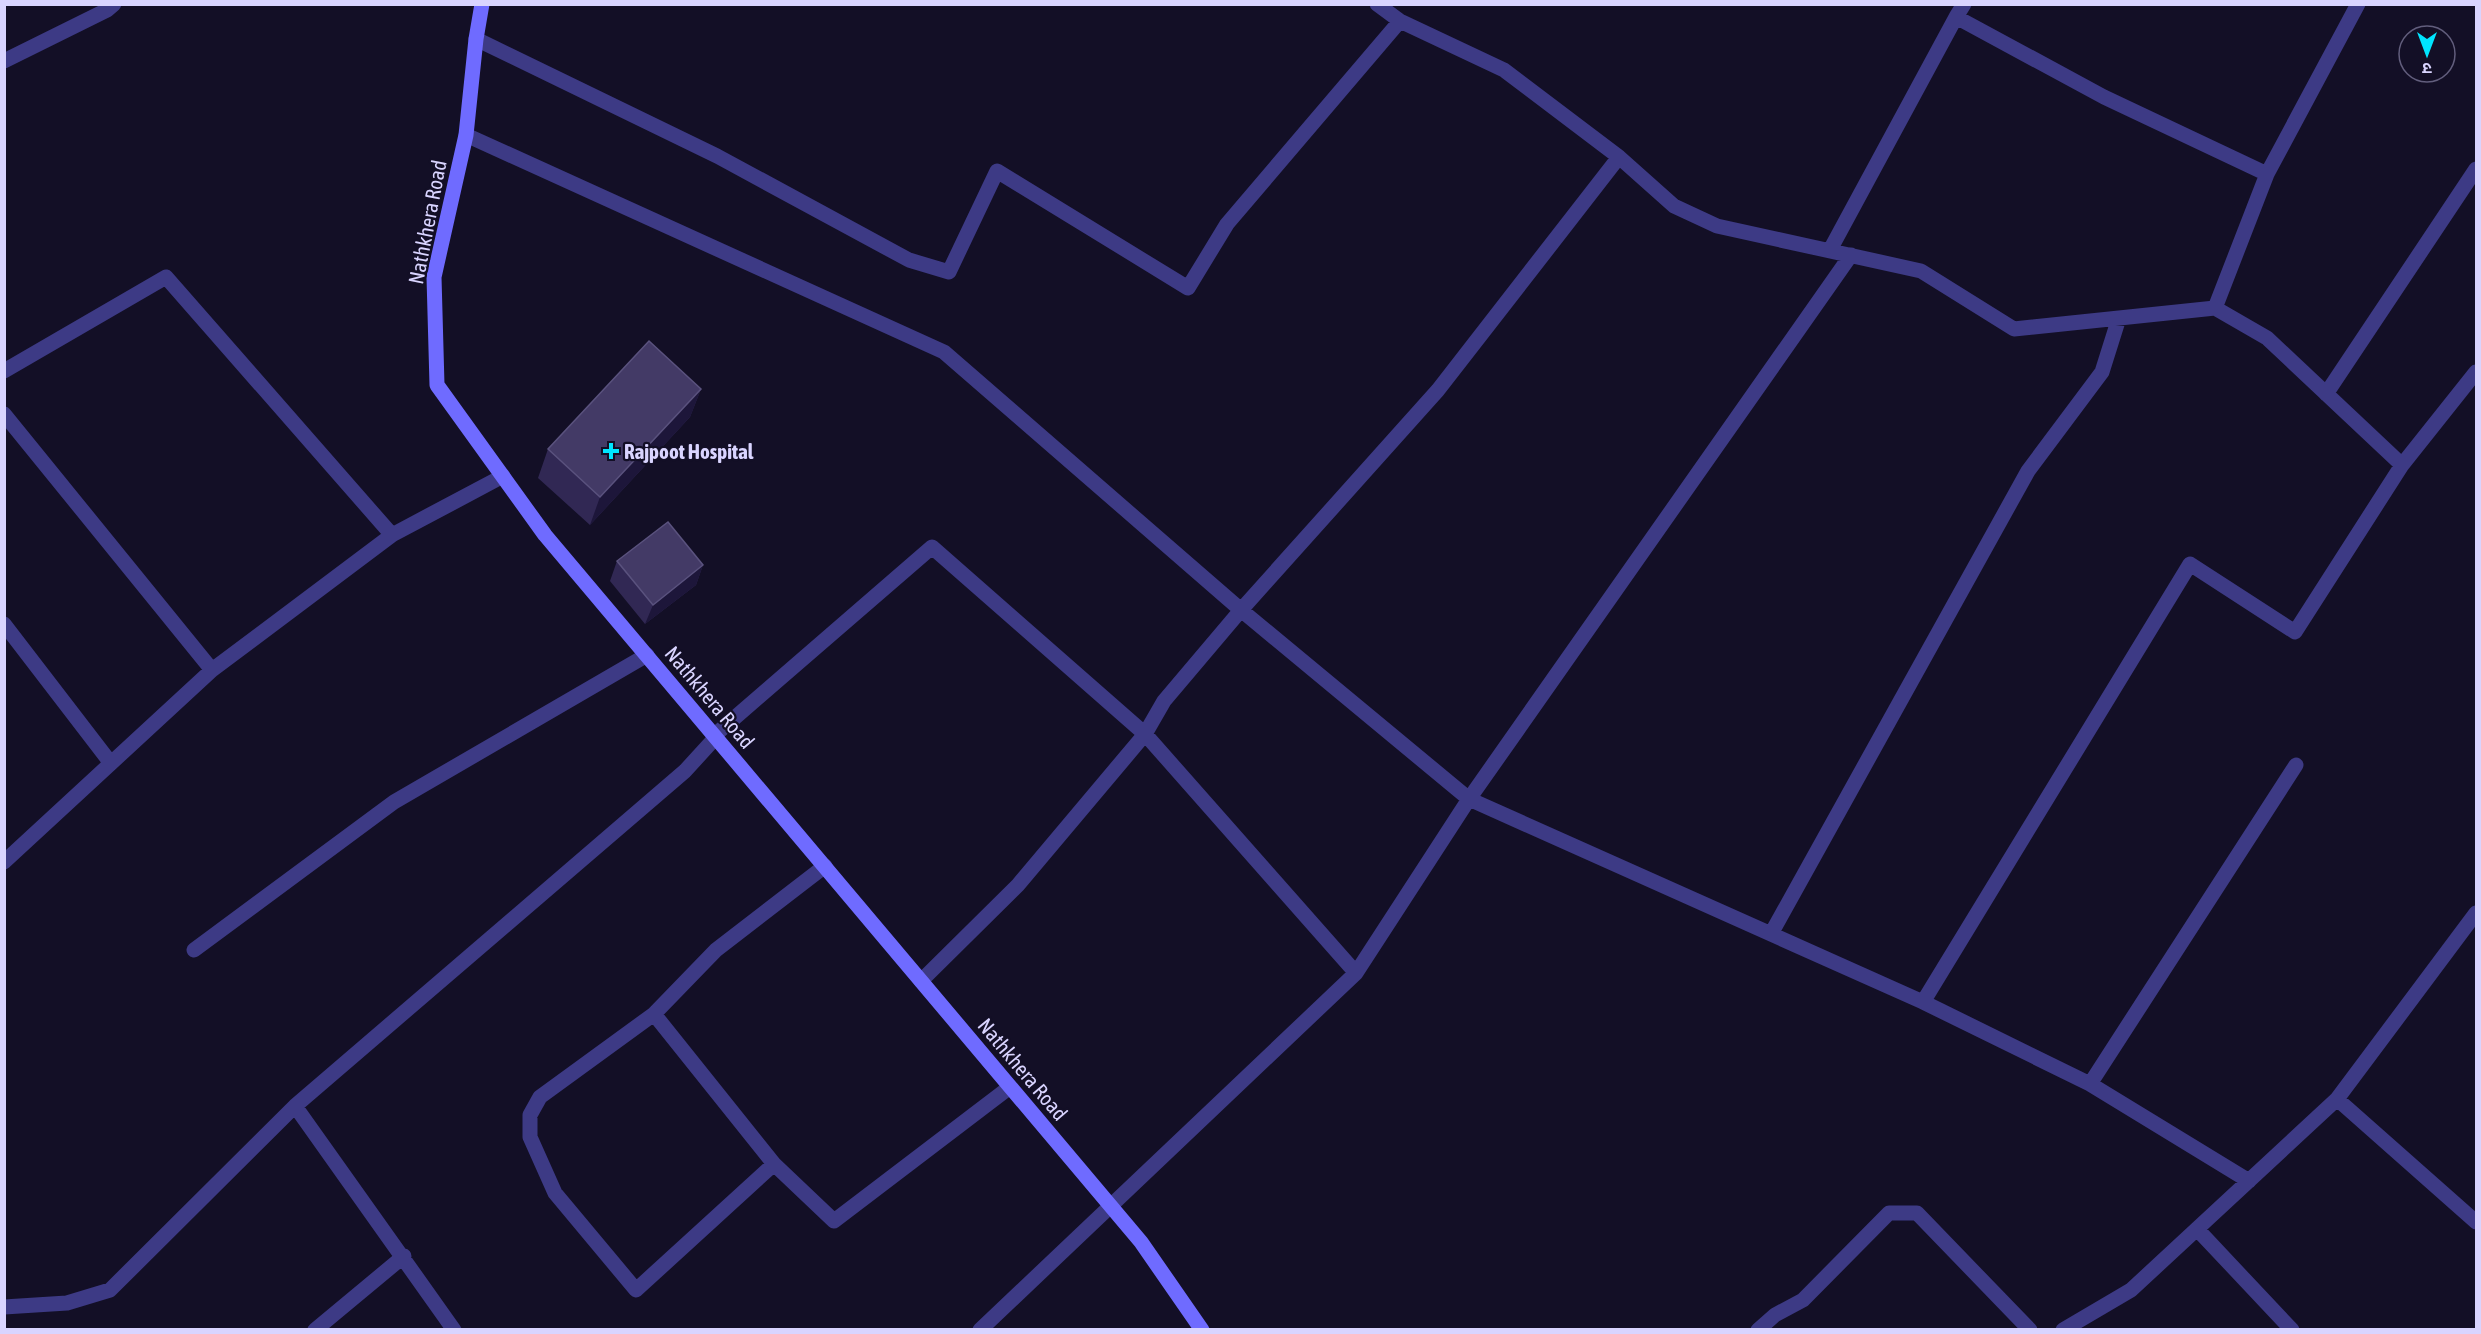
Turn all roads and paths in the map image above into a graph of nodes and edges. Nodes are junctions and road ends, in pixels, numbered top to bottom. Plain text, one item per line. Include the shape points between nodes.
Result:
1 (114, 4) edge
2 (482, 4) edge
3 (1377, 4) edge
4 (2358, 4) edge
5 (1960, 11) edge
6 (1400, 21) junction
7 (476, 39) junction
8 (4, 61) edge
9 (466, 135) junction
10 (1619, 157) junction
11 (2476, 169) edge
12 (2267, 174) junction
13 (1830, 250) junction
14 (1851, 255) junction
15 (2215, 308) junction
16 (2119, 318) junction
17 (4, 371) edge
18 (2476, 372) edge
19 (2326, 394) junction
20 (4, 414) edge
21 (2402, 465) junction
22 (503, 476) junction
23 (392, 535) junction
24 (1241, 610) junction
25 (4, 624) edge
26 (647, 655) junction
27 (212, 670) junction
28 (1145, 734) junction
29 (716, 737) junction
30 (110, 762) junction
31 (2296, 765) dead end
32 (1469, 799) junction
33 (4, 862) edge
34 (825, 866) junction
35 (2476, 912) edge
36 (1772, 934) junction
37 (194, 950) dead end
38 (1356, 973) junction
39 (921, 981) junction
40 (1923, 1002) junction
41 (654, 1014) junction
42 (2090, 1084) junction
43 (1010, 1087) junction
44 (2337, 1099) junction
45 (296, 1106) junction
46 (774, 1164) junction
47 (2249, 1181) junction
48 (1110, 1205) junction
49 (2476, 1222) edge
50 (2197, 1229) junction
51 (404, 1256) junction
52 (4, 1307) edge
53 (315, 1329) edge
54 (454, 1329) edge
55 (980, 1329) edge
56 (1202, 1329) edge
57 (1758, 1329) edge
58 (2030, 1329) edge
59 (2063, 1329) edge
60 (2292, 1329) edge

1 - 8 street
2 - 7 street, Nathkhera Road
3 - 6 street
4 - 12 street
5 - 12 street via 2104,97
5 - 13 street
6 - 7 street via 1227,224 1188,288 997,171 949,272 909,260 717,156
6 - 10 street via 1504,70
7 - 9 street, Nathkhera Road
9 - 22 street, Nathkhera Road via 434,277 437,385
9 - 24 street via 944,352
10 - 13 street via 1674,206 1717,226
10 - 24 street via 1438,390
11 - 19 street
12 - 15 street
13 - 14 street
14 - 16 street via 1921,271 2014,329
14 - 32 street
15 - 16 street
15 - 19 street via 2267,338
16 - 36 street via 2102,372 2028,471
17 - 23 street via 166,277
18 - 21 street
19 - 21 street
20 - 27 street
21 - 40 street via 2295,632 2190,564
22 - 23 street
22 - 26 street, Nathkhera Road via 545,535
23 - 27 street
24 - 28 street via 1164,701
24 - 32 street
25 - 30 street
26 - 29 street, Nathkhera Road
26 - 37 street via 394,802
27 - 30 street
28 - 29 street via 932,547
28 - 38 street
28 - 39 street via 1018,885
29 - 34 street, Nathkhera Road
29 - 45 street via 685,771
30 - 33 street
31 - 42 street
32 - 36 street
32 - 38 street
34 - 39 street, Nathkhera Road
34 - 41 street via 716,950
35 - 44 street
36 - 40 street
38 - 48 street
39 - 43 street, Nathkhera Road
40 - 42 street
41 - 46 street
41 - 46 street via 540,1097 530,1115 530,1137 555,1193 636,1290
42 - 47 street
43 - 46 street via 834,1221
43 - 48 street, Nathkhera Road
44 - 47 street
44 - 49 street
45 - 51 street
45 - 52 street via 110,1290 67,1303
47 - 50 street
48 - 55 street
48 - 56 street, Nathkhera Road
50 - 59 street via 2131,1290
50 - 60 street
51 - 53 street
51 - 54 street
57 - 58 street via 1803,1300 1889,1213 1917,1213

